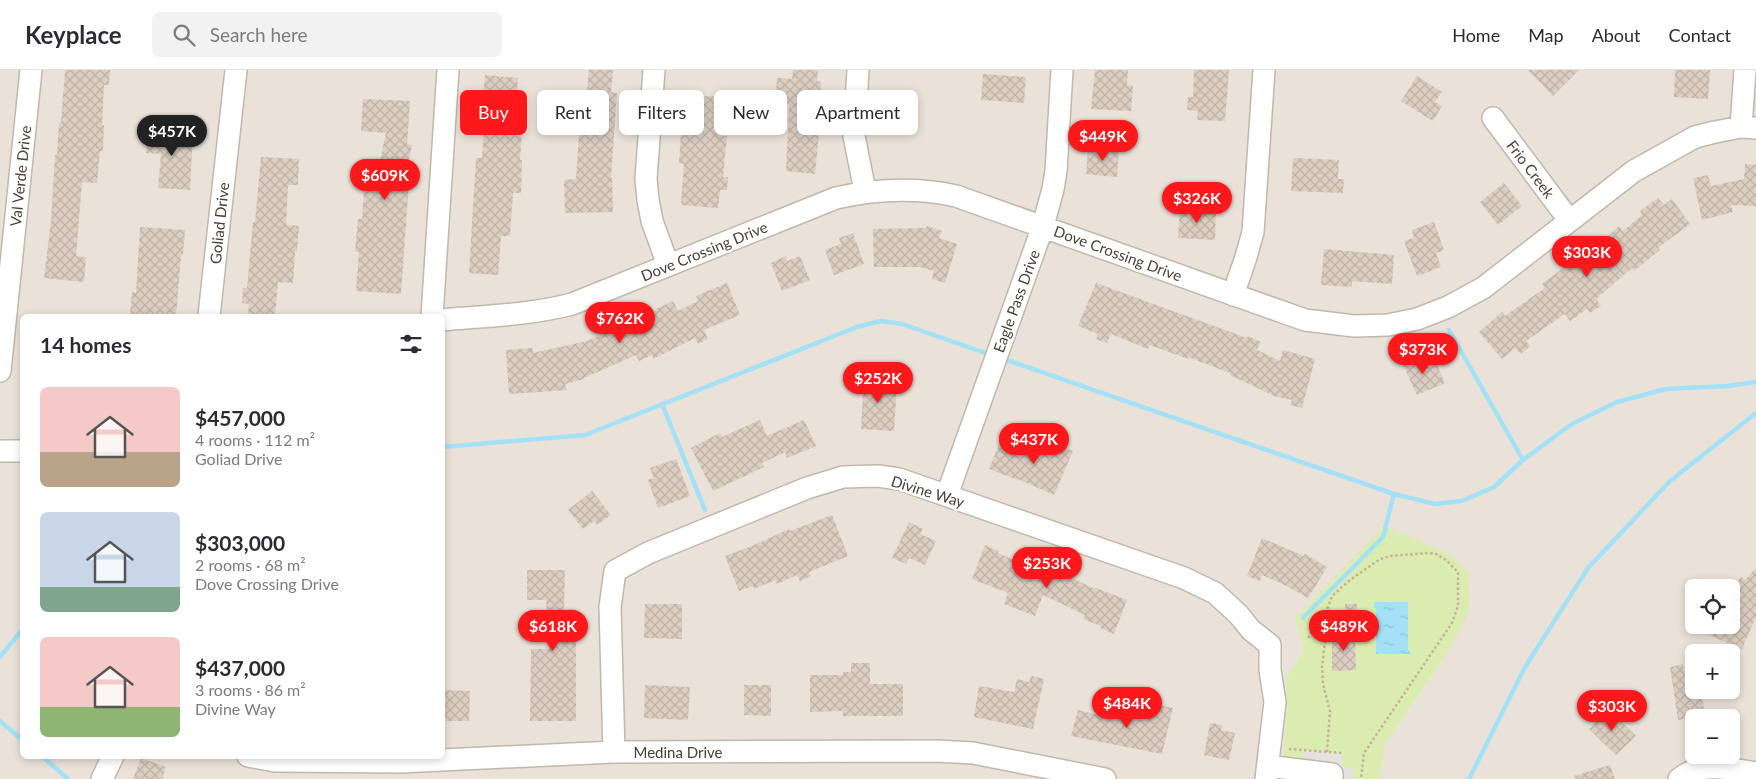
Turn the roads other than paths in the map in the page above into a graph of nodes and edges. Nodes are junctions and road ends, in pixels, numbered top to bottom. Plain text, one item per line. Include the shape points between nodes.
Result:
1 (31, 70) edge
2 (236, 70) edge
3 (448, 70) edge
4 (654, 70) edge
5 (858, 70) edge
6 (1062, 70) edge
7 (1264, 70) edge
8 (1745, 70) edge
9 (1493, 118) dead end
10 (1749, 128) edge
11 (865, 192) junction
12 (1569, 220) junction
13 (1043, 226) junction
14 (668, 265) junction
15 (1233, 295) junction
16 (209, 314) edge
17 (432, 314) edge
18 (445, 320) edge
19 (0, 371) edge
20 (0, 451) edge
21 (20, 451) edge
22 (946, 496) junction
23 (614, 752) junction
24 (445, 758) edge
25 (112, 759) edge
26 (264, 759) edge
27 (400, 759) edge
28 (1267, 773) edge
29 (1756, 773) edge
30 (102, 779) edge
31 (1105, 779) edge
32 (1332, 779) edge
33 (1679, 779) edge

1 - 19 street, Val Verde Drive
2 - 16 street, Goliad Drive
3 - 17 street
4 - 14 street via 646,179 652,220
5 - 11 street via 854,136
6 - 13 street, Eagle Pass Drive via 1056,171
7 - 15 street via 1253,232
8 - 10 street
9 - 12 street, Frio Creek
10 - 12 street, Dove Crossing Drive via 1715,132 1684,142 1634,170
11 - 13 street, Dove Crossing Drive via 934,191
11 - 14 street, Dove Crossing Drive via 836,198
12 - 15 street, Dove Crossing Drive via 1484,288 1417,319 1388,325 1354,326 1305,320
13 - 15 street, Dove Crossing Drive
13 - 22 street, Eagle Pass Drive
14 - 18 street, Dove Crossing Drive via 556,308
20 - 21 street
22 - 23 street, Divine Way via 899,479 843,477 807,488 648,553 615,572 610,607
22 - 28 street, Divine Way via 1184,578 1215,593 1270,645 1275,702
23 - 24 street, Medina Drive
23 - 31 street, Medina Drive via 973,753
25 - 30 street
26 - 27 street, Medina Drive
28 - 32 street via 1332,774
29 - 33 street via 1702,768

